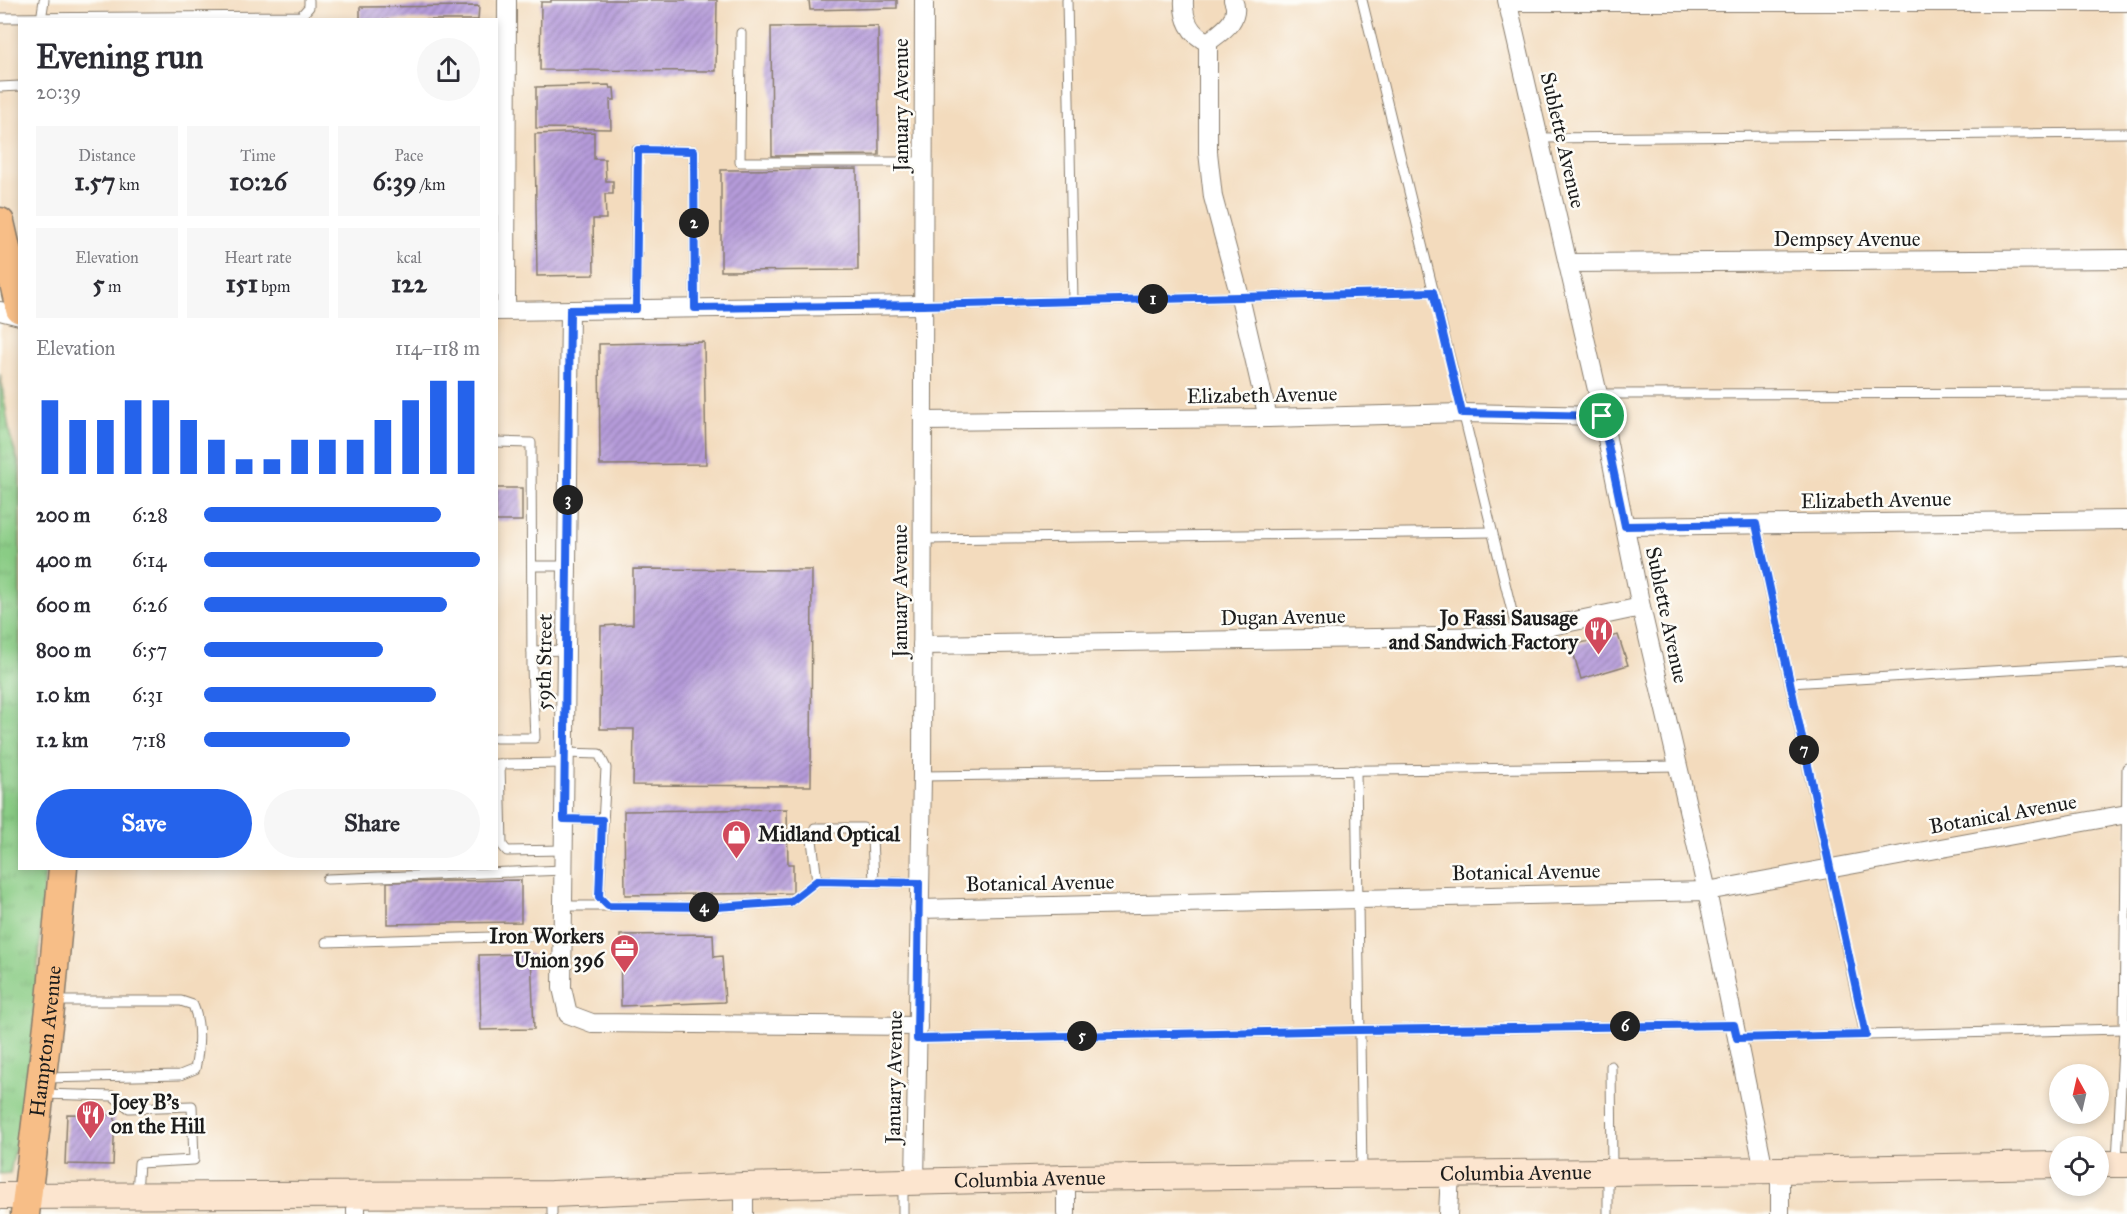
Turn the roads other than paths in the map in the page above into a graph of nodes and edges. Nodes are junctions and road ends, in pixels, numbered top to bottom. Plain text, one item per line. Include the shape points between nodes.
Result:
1 (44, 0) edge
2 (309, 0) edge
3 (507, 0) edge
4 (924, 0) edge
5 (1067, 0) edge
6 (1184, 0) edge
7 (1233, 0) edge
8 (1362, 0) edge
9 (1507, 1) edge
10 (1746, 1) edge
11 (1880, 1) edge
12 (2127, 2) edge
13 (0, 18) edge
14 (18, 18) edge
15 (41, 18) edge
16 (150, 18) edge
17 (741, 33) dead end
18 (1208, 42) junction
19 (502, 63) edge
20 (18, 86) edge
21 (0, 87) edge
22 (2127, 134) edge
23 (1540, 138) junction
24 (924, 162) junction
25 (0, 222) edge
26 (2127, 259) edge
27 (1568, 263) junction
28 (1433, 292) junction
29 (1240, 297) junction
30 (18, 300) edge
31 (1073, 301) junction
32 (923, 305) junction
33 (695, 308) junction
34 (636, 309) junction
35 (570, 310) junction
36 (0, 311) edge
37 (501, 311) edge
38 (18, 316) edge
39 (2127, 393) edge
40 (1598, 394) junction
41 (1462, 413) junction
42 (1602, 416) junction
43 (1269, 418) junction
44 (923, 421) junction
45 (498, 442) edge
46 (2127, 520) edge
47 (1756, 524) junction
48 (1625, 526) junction
49 (1492, 532) junction
50 (923, 539) junction
51 (532, 566) junction
52 (567, 566) junction
53 (1641, 607) junction
54 (1517, 632) junction
55 (922, 645) junction
56 (566, 650) junction
57 (532, 651) junction
58 (2127, 663) edge
59 (1790, 683) junction
60 (498, 738) edge
61 (565, 758) junction
62 (498, 764) edge
63 (1678, 766) junction
64 (2127, 768) edge
65 (1356, 770) junction
66 (922, 776) junction
67 (2127, 814) edge
68 (564, 819) junction
69 (602, 820) junction
70 (564, 850) junction
71 (1830, 868) junction
72 (63, 870) edge
73 (564, 870) junction
74 (327, 879) dead end
75 (817, 881) junction
76 (874, 882) junction
77 (919, 883) junction
78 (1707, 891) junction
79 (1358, 898) junction
80 (564, 906) junction
81 (608, 906) junction
82 (919, 909) junction
83 (563, 935) junction
84 (326, 942) dead end
85 (51, 1001) junction
86 (2124, 1029) junction
87 (1359, 1030) junction
88 (1736, 1032) junction
89 (917, 1033) junction
90 (1866, 1035) junction
91 (1611, 1066) dead end
92 (41, 1086) junction
93 (2114, 1164) edge
94 (2049, 1165) edge
95 (1772, 1170) junction
96 (1610, 1171) junction
97 (1450, 1173) junction
98 (1362, 1175) junction
99 (1066, 1178) junction
100 (909, 1183) junction
101 (744, 1186) junction
102 (137, 1196) junction
103 (17, 1202) edge
104 (356, 1204) edge
105 (552, 1204) edge
106 (744, 1214) edge
107 (903, 1214) edge
108 (1066, 1214) edge
109 (1448, 1214) edge
110 (1608, 1214) edge
111 (1780, 1214) edge

1 - 15 lane
2 - 16 lane via 309,7 301,16
3 - 19 street
4 - 24 street, January Avenue
5 - 31 lane
6 - 18 street via 1188,25 1199,39
7 - 18 street via 1233,20
8 - 28 lane
9 - 10 street
9 - 23 street, Sublette Avenue
10 - 11 street
11 - 12 street
13 - 14 lane
17 - 24 lane via 741,162
18 - 29 street via 1208,152 1213,197
19 - 37 street
20 - 21 lane
22 - 23 lane
23 - 27 street, Sublette Avenue
24 - 32 street, January Avenue
25 - 30 main road
26 - 27 street, Dempsey Avenue
27 - 40 street, Sublette Avenue
28 - 29 lane
28 - 41 lane
29 - 31 lane
29 - 43 street
31 - 32 lane
32 - 33 street
32 - 44 street, January Avenue
33 - 34 street
33 - 34 lane via 694,151 638,150
34 - 35 street
35 - 37 street
35 - 52 street, 59th Street
36 - 38 street
39 - 40 lane
40 - 42 street, Sublette Avenue
41 - 42 street, Elizabeth Avenue
41 - 43 street, Elizabeth Avenue
41 - 49 lane
42 - 48 street, Sublette Avenue
43 - 44 street, Elizabeth Avenue
44 - 50 street, January Avenue
45 - 51 lane via 531,443
46 - 47 street, Elizabeth Avenue
47 - 48 street, Elizabeth Avenue
47 - 59 lane
48 - 53 street, Sublette Avenue
49 - 50 lane
49 - 54 lane
50 - 55 street, January Avenue
51 - 52 lane
51 - 57 lane
52 - 56 street, 59th Street
53 - 54 street, Dugan Avenue
53 - 63 street, Sublette Avenue
54 - 55 street, Dugan Avenue via 1504,636
55 - 66 street, January Avenue
56 - 57 lane
56 - 61 street, 59th Street
57 - 60 lane via 535,738
58 - 59 lane
59 - 71 lane
61 - 62 lane
61 - 68 street, 59th Street
61 - 69 lane via 599,754 606,768
62 - 70 lane via 502,845 507,851
63 - 65 lane
63 - 78 street, Sublette Avenue
64 - 67 lane
65 - 66 lane
65 - 79 lane
66 - 77 street, January Avenue
67 - 71 street, Botanical Avenue
67 - 86 lane
68 - 69 lane
68 - 70 street, 59th Street
69 - 81 lane via 599,897
70 - 73 street, 59th Street
71 - 78 street, Botanical Avenue
71 - 90 lane
72 - 85 main road, Hampton Avenue
73 - 74 lane
73 - 80 street, 59th Street
75 - 76 lane
75 - 76 lane via 812,840 815,828 863,828 872,838
75 - 81 lane via 790,902 717,907
76 - 77 lane
77 - 82 street, January Avenue
78 - 79 street, Botanical Avenue
78 - 88 street, Sublette Avenue
79 - 82 street, Botanical Avenue
79 - 87 lane
80 - 81 lane
80 - 83 street, 59th Street
82 - 89 street, January Avenue
83 - 84 lane
83 - 89 street, 59th Street via 562,988 568,1014 592,1023
85 - 92 main road, Hampton Avenue
85 - 92 lane via 180,1001 193,1005 198,1016 197,1057 195,1069 180,1075
86 - 90 lane
86 - 93 lane
87 - 88 lane
87 - 89 lane
87 - 98 lane
88 - 90 lane
88 - 95 street, Sublette Avenue
89 - 100 street, January Avenue
91 - 96 lane
92 - 102 lane via 113,1096 129,1108 192,1106 194,1160 138,1163
92 - 103 main road, Hampton Avenue
94 - 95 street, Columbia Avenue
95 - 96 street, Columbia Avenue
95 - 111 street, Sublette Avenue
96 - 97 street, Columbia Avenue
96 - 110 lane
97 - 98 street, Columbia Avenue
97 - 109 street
98 - 99 street, Columbia Avenue
99 - 100 street, Columbia Avenue
99 - 108 street
100 - 101 street, Columbia Avenue
100 - 107 lane
101 - 105 street, Columbia Avenue
101 - 106 street
102 - 103 street, Columbia Avenue
102 - 104 street, Columbia Avenue
104 - 105 street, Columbia Avenue

